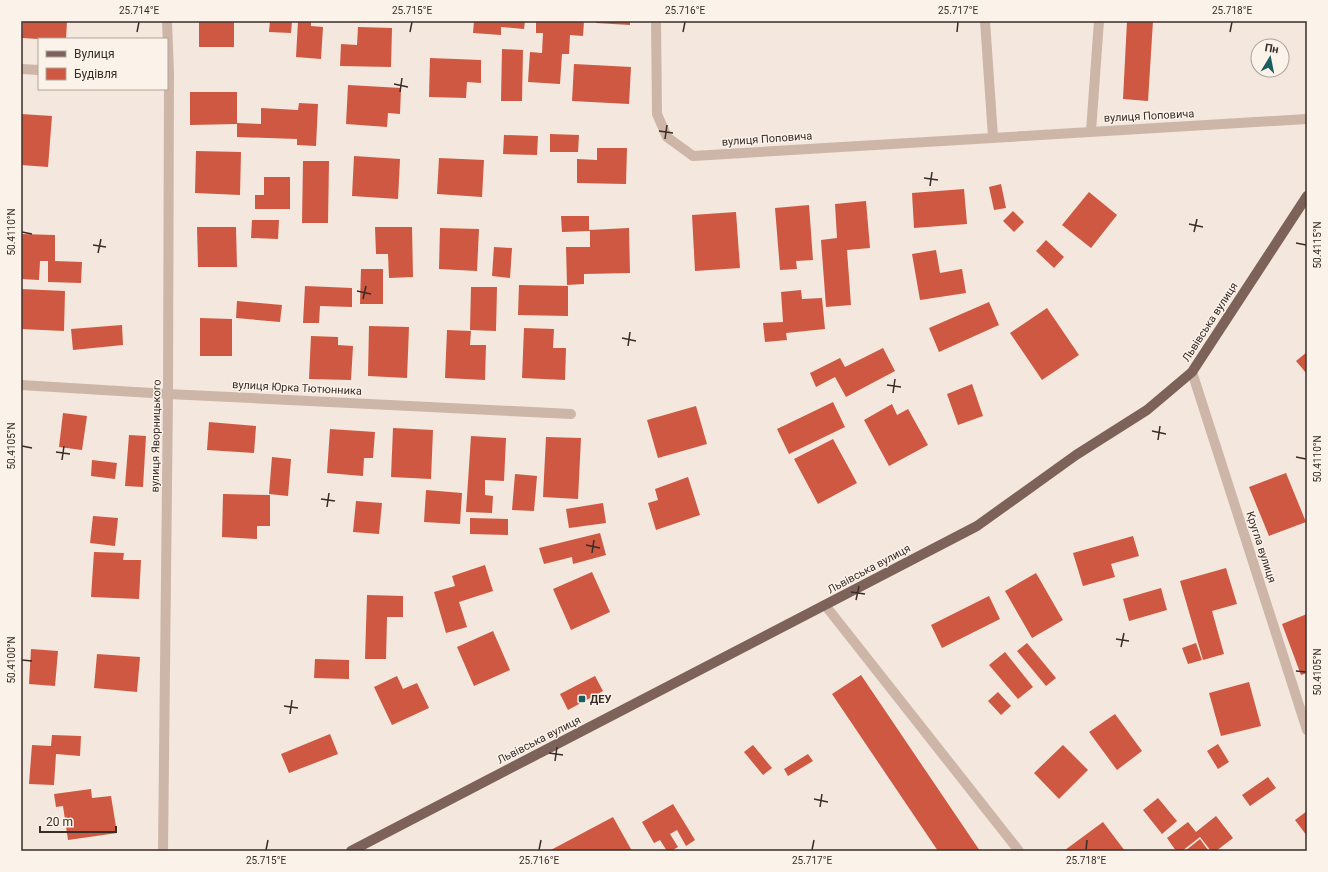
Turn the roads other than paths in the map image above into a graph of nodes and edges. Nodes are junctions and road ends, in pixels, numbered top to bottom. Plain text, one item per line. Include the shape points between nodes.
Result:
1 (167, 21) edge
2 (656, 21) edge
3 (985, 21) edge
4 (1098, 21) edge
5 (167, 38) edge
6 (21, 69) edge
7 (38, 70) edge
8 (168, 74) edge
9 (1307, 119) edge
10 (1092, 131) junction
11 (993, 138) junction
12 (1307, 196) edge
13 (1192, 372) junction
14 (21, 385) edge
15 (168, 394) junction
16 (571, 414) dead end
17 (825, 605) junction
18 (1307, 730) edge
19 (163, 851) edge
20 (351, 851) edge
21 (1019, 851) edge

1 - 5 street, вулиця Яворницького
2 - 11 street, вулиця Поповича via 657,114 667,137 693,156
3 - 11 street
4 - 10 street
6 - 7 street
8 - 15 street, вулиця Яворницького
9 - 10 street, вулиця Поповича
10 - 11 street, вулиця Поповича
12 - 13 main road, Львівська вулиця
13 - 17 main road, Львівська вулиця via 1147,410 1076,455 977,526
13 - 18 street, Кругла вулиця
14 - 15 street, вулиця Юрка Тютюнника
15 - 16 street, вулиця Юрка Тютюнника
15 - 19 street, вулиця Яворницького
17 - 20 main road, Львівська вулиця
17 - 21 street

